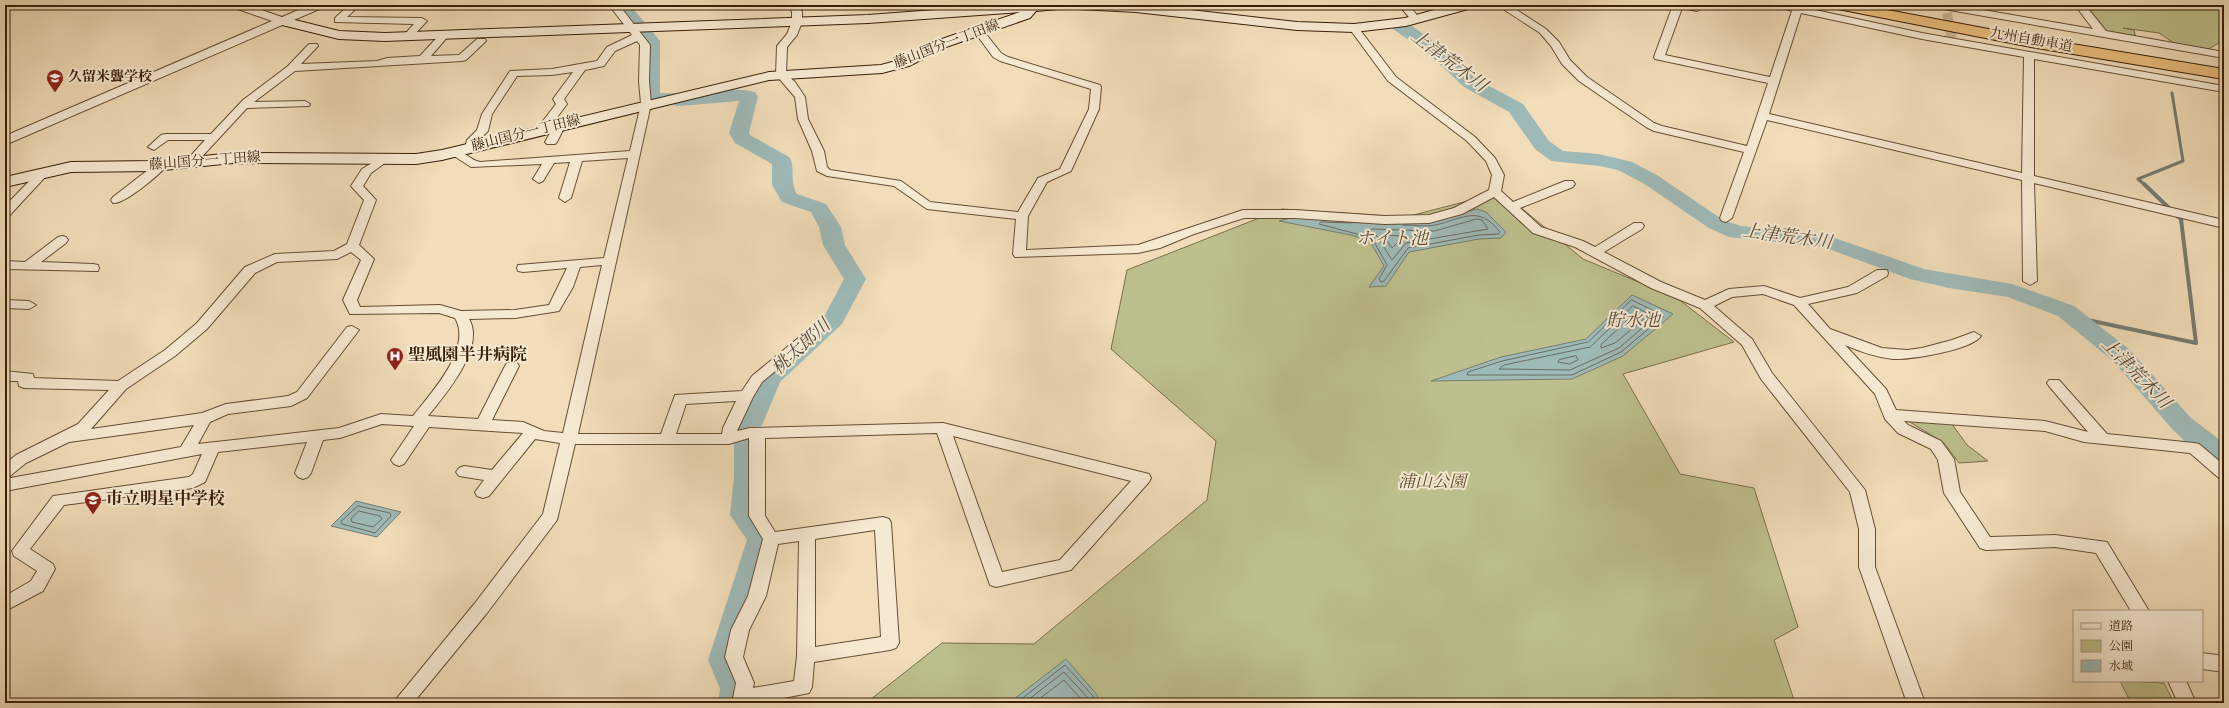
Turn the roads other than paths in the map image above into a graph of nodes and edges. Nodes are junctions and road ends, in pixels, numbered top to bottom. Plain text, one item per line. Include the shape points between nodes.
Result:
1 (236, 5) edge
2 (320, 5) edge
3 (355, 5) edge
4 (614, 5) edge
5 (793, 5) edge
6 (1058, 5) edge
7 (1080, 5) edge
8 (1404, 5) edge
9 (1467, 5) edge
10 (1502, 5) edge
11 (1695, 5) edge
12 (1778, 5) edge
13 (1838, 5) edge
14 (1872, 5) edge
15 (2080, 5) edge
16 (1028, 7) junction
17 (1942, 8) edge
18 (1797, 9) junction
19 (1415, 19) junction
20 (283, 21) junction
21 (797, 22) junction
22 (1354, 28) junction
23 (635, 30) junction
24 (979, 31) junction
25 (445, 34) junction
26 (2104, 35) junction
27 (409, 36) junction
28 (481, 41) dead end
29 (314, 46) dead end
30 (2029, 55) junction
31 (2224, 55) edge
32 (423, 59) junction
33 (582, 66) junction
34 (292, 68) junction
35 (2224, 68) edge
36 (2224, 74) edge
37 (781, 75) junction
38 (1773, 81) junction
39 (2224, 89) edge
40 (247, 102) junction
41 (307, 102) dead end
42 (646, 104) junction
43 (1763, 116) junction
44 (546, 136) junction
45 (214, 137) junction
46 (5, 141) edge
47 (154, 147) dead end
48 (471, 148) junction
49 (1750, 150) junction
50 (454, 152) junction
51 (634, 154) junction
52 (386, 158) junction
53 (577, 158) junction
54 (551, 159) junction
55 (192, 161) junction
56 (161, 165) junction
57 (43, 172) junction
58 (539, 178) dead end
59 (2028, 179) junction
60 (5, 182) edge
61 (1568, 184) dead end
62 (1495, 192) junction
63 (565, 198) dead end
64 (117, 200) dead end
65 (1512, 207) junction
66 (5, 213) edge
67 (1022, 216) junction
68 (1726, 218) dead end
69 (2224, 224) edge
70 (1638, 226) dead end
71 (62, 240) dead end
72 (352, 246) junction
73 (1596, 252) junction
74 (610, 261) junction
75 (575, 264) junction
76 (5, 265) edge
77 (28, 266) junction
78 (93, 268) dead end
79 (523, 268) dead end
80 (1882, 273) dead end
81 (2030, 281) dead end
82 (1799, 302) junction
83 (5, 304) edge
84 (29, 305) dead end
85 (1705, 306) junction
86 (460, 316) junction
87 (352, 330) dead end
88 (1824, 331) junction
89 (813, 333) dead end
90 (1974, 336) dead end
91 (512, 366) dead end
92 (5, 376) edge
93 (2054, 383) dead end
94 (120, 386) junction
95 (746, 396) junction
96 (1890, 415) junction
97 (205, 418) junction
98 (421, 421) junction
99 (482, 424) junction
100 (943, 428) junction
101 (532, 432) junction
102 (757, 433) junction
103 (317, 436) junction
104 (61, 438) junction
105 (667, 439) junction
106 (729, 439) junction
107 (2102, 439) junction
108 (570, 440) junction
109 (213, 447) junction
110 (186, 452) junction
111 (399, 460) dead end
112 (5, 472) edge
113 (464, 472) dead end
114 (303, 473) dead end
115 (2224, 474) edge
116 (497, 476) junction
117 (5, 485) edge
118 (484, 492) dead end
119 (807, 534) junction
120 (771, 539) junction
121 (5, 604) edge
122 (2139, 610) edge
123 (806, 656) junction
124 (2203, 661) edge
125 (2224, 664) edge
126 (2177, 682) edge
127 (402, 703) edge
128 (1916, 703) edge
129 (2187, 703) edge

1 - 20 street
2 - 20 street
3 - 27 street via 338,20 422,21
4 - 23 street
5 - 21 street via 797,12
6 - 16 main road, 藤山国分一丁田線
7 - 22 main road via 1136,8 1297,26
8 - 19 street
9 - 19 main road
10 - 49 street via 1543,32 1583,79 1650,125
11 - 38 street via 1697,8 1678,5 1659,57
12 - 18 street
13 - 36 highway, 九州自動車道 via 2031,42
14 - 35 highway, 九州自動車道
15 - 26 street via 2092,24
16 - 21 main road, 藤山国分一丁田線 via 875,19
16 - 24 main road, 藤山国分一丁田線 via 1029,11 1025,16
17 - 26 street
18 - 30 street via 1922,36
18 - 38 street
19 - 22 main road via 1389,25
20 - 27 main road, 藤山国分一丁田線 via 340,35
20 - 46 street
21 - 23 main road, 藤山国分一丁田線 via 672,26
21 - 37 street via 792,35 782,46
22 - 62 street via 1392,79 1471,138 1491,160 1498,175
23 - 25 main road, 藤山国分一丁田線
23 - 33 street via 610,48 600,64
23 - 42 street via 646,45
24 - 37 main road, 藤山国分一丁田線 via 941,44 904,63 882,69
24 - 67 street via 997,55 1096,87 1094,109 1065,171 1042,180
25 - 27 main road, 藤山国分一丁田線
25 - 32 street
26 - 31 street
28 - 32 street via 462,58
29 - 34 street
30 - 39 street
30 - 59 street
32 - 34 street
33 - 44 street via 558,99 562,104
33 - 48 street via 552,72 514,73 487,114 482,131 473,140
34 - 40 street
37 - 42 main road, 藤山国分一丁田線
37 - 67 street via 800,97 803,118 818,151 821,169 827,173 897,183 927,205
38 - 43 street
40 - 41 street
40 - 45 street
42 - 44 main road, 藤山国分一丁田線 via 559,126
42 - 51 street
43 - 49 street
43 - 59 street
44 - 48 main road, 藤山国分一丁田線
45 - 47 street via 165,137
45 - 55 street
48 - 50 main road, 藤山国分一丁田線
49 - 68 street
50 - 52 main road, 藤山国分一丁田線 via 416,159
50 - 54 street via 471,164
51 - 53 street
51 - 74 street
52 - 55 main road, 藤山国分一丁田線 via 305,157
52 - 72 street via 366,171 357,186 370,200
53 - 54 street
53 - 63 street
54 - 58 street
55 - 56 main road, 藤山国分一丁田線
56 - 57 main road, 藤山国分一丁田線 via 71,167
56 - 64 street via 148,179 134,185
57 - 60 main road, 藤山国分一丁田線
57 - 66 street
59 - 69 street
59 - 81 street
61 - 65 street
62 - 65 street
62 - 67 street via 1458,211 1429,219 1384,220 1295,214 1243,214 1156,245 1138,249 1087,252 1019,254
65 - 73 street via 1537,230
70 - 73 street
71 - 77 street
72 - 86 street via 368,259 350,300 354,311 440,309
72 - 94 street via 337,255 275,258 250,270 202,326 170,354
73 - 85 street via 1649,282
74 - 75 street
74 - 108 street
75 - 79 street
75 - 86 street via 554,308 515,314
76 - 77 street
77 - 78 street
80 - 82 street via 1852,290
82 - 85 street via 1764,290 1729,293
82 - 88 street
83 - 84 street
85 - 128 street via 1748,342 1766,376 1857,490 1867,529 1867,567
86 - 98 street via 466,326 467,335 461,358
87 - 97 street via 302,395 291,401 226,409
88 - 90 street via 1875,352 1901,356 1921,354 1954,345
88 - 96 street via 1881,392
89 - 95 street via 757,379
91 - 99 street
92 - 94 street via 28,377 24,383
93 - 107 street
94 - 104 street via 83,428
95 - 105 street via 680,399
95 - 106 street via 730,428
96 - 107 street via 2045,426 2084,437
96 - 122 street via 1903,429 1936,445 1946,459 1952,493 1986,544 2056,541 2100,547
97 - 104 street
97 - 110 street
98 - 99 street
98 - 103 street via 381,419 340,433
98 - 111 street
99 - 101 street via 523,427
100 - 100 street via 964,434 1143,478 1065,565 996,580
100 - 102 street
101 - 108 street via 541,436
101 - 116 street
102 - 106 street
102 - 120 street via 757,516
103 - 109 street
103 - 114 street
104 - 112 street via 21,458
105 - 106 street
105 - 108 street
107 - 115 street via 2194,448
108 - 127 street via 552,516 481,608
109 - 110 street
109 - 121 street via 199,478 193,482 58,500 20,551 47,569 37,586
110 - 117 street
113 - 116 street
116 - 118 street
119 - 120 street
119 - 123 street
119 - 123 street via 883,523 890,643
120 - 123 street via 757,596 740,630 734,657 745,683 742,698 803,687
124 - 125 street
126 - 129 street

